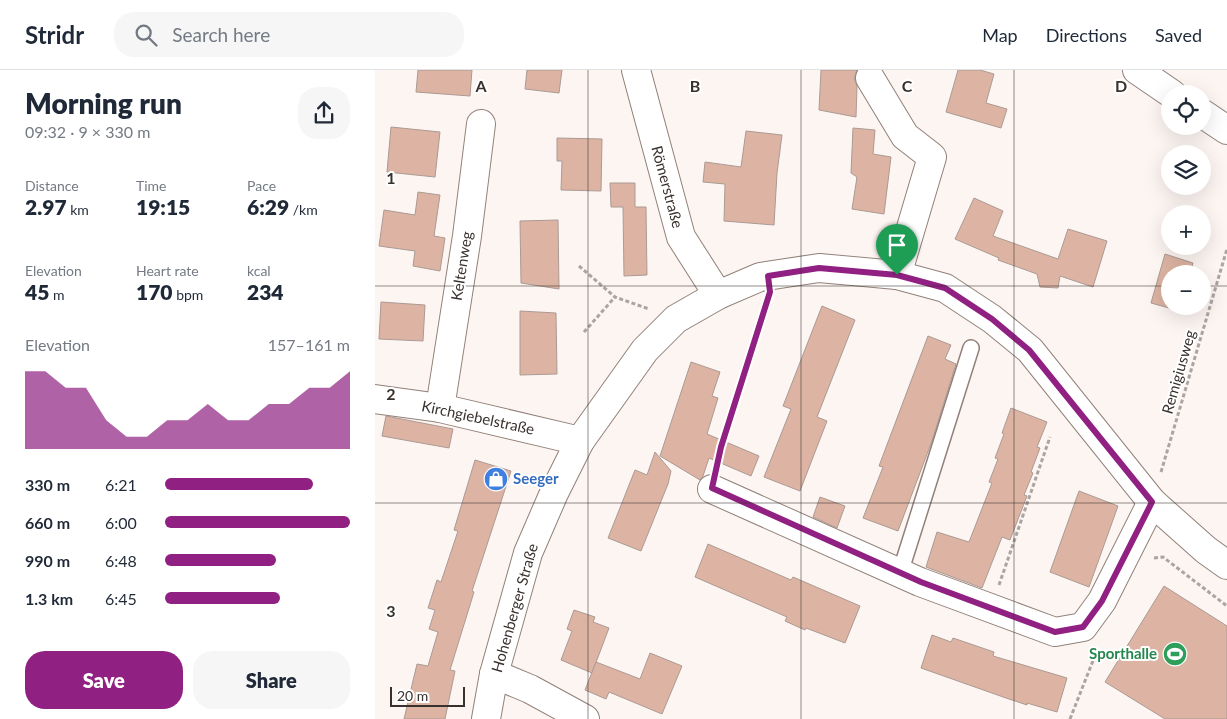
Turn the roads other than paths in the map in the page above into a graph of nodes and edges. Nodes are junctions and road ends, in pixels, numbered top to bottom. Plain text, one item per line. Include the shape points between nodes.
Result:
1 (635, 70) edge
2 (1137, 70) edge
3 (870, 78) dead end
4 (1161, 86) edge
5 (1211, 119) edge
6 (481, 124) dead end
7 (1227, 130) edge
8 (897, 275) junction
9 (718, 295) junction
10 (971, 348) dead end
11 (375, 399) edge
12 (439, 408) junction
13 (580, 441) junction
14 (712, 488) road end
15 (1152, 502) junction
16 (1227, 565) edge
17 (900, 573) junction
18 (495, 674) junction
19 (486, 719) edge
20 (585, 719) edge

1 - 9 street, Römerstraße via 681,237
2 - 4 street
3 - 8 street via 905,136 932,157
5 - 7 street
6 - 12 street, Keltenweg via 467,236
8 - 9 street, Hohenberger Straße via 819,268 760,277
8 - 15 street, Hohenberger Straße via 945,288 992,319 1029,350
9 - 13 street, Hohenberger Straße via 676,319 645,350
10 - 17 lane
11 - 12 street, Kirchgiebelstraße
12 - 13 street, Kirchgiebelstraße
13 - 18 street, Hohenberger Straße via 528,553
14 - 17 street
15 - 16 street, Hohenberger Straße
15 - 17 street via 1102,601 1083,627 1055,632
18 - 19 street, Hohenberger Straße
18 - 20 street

